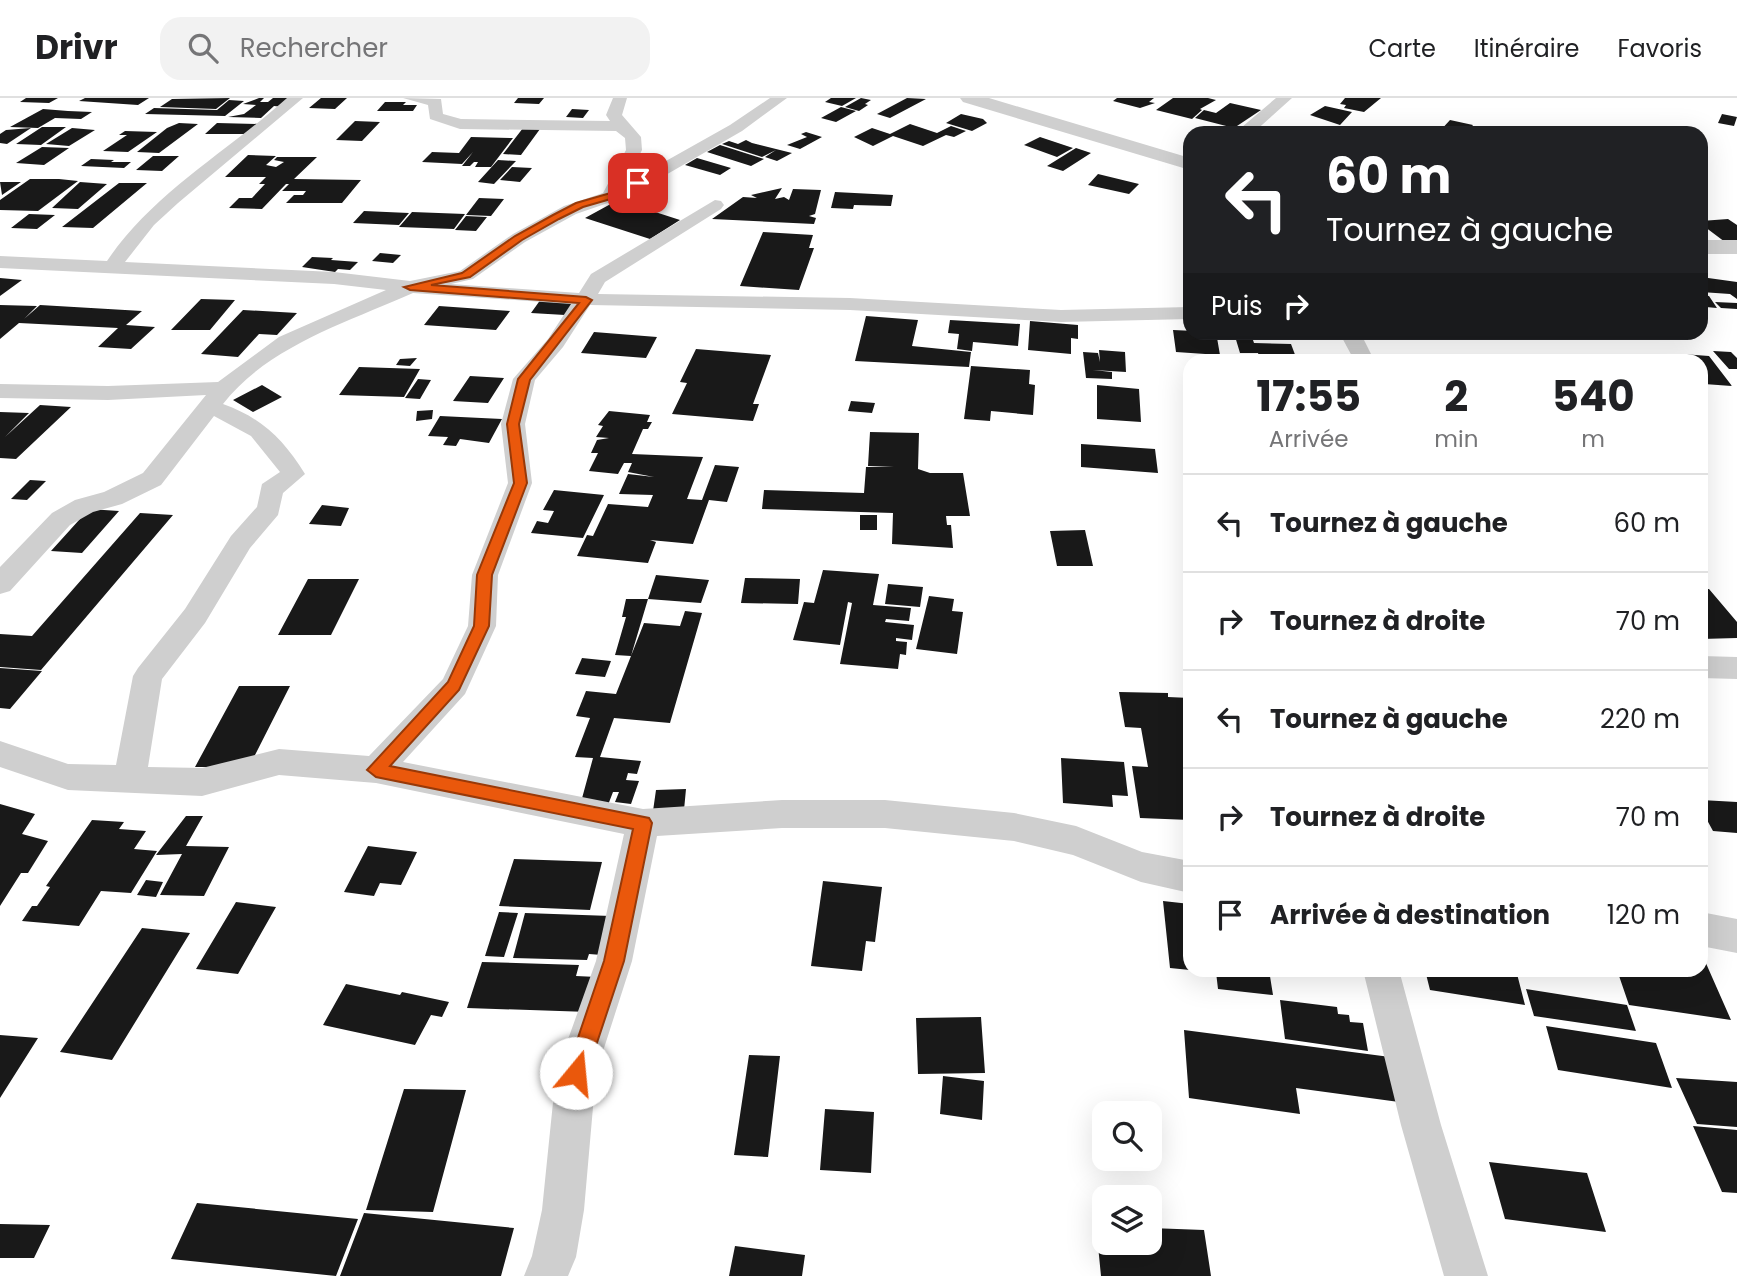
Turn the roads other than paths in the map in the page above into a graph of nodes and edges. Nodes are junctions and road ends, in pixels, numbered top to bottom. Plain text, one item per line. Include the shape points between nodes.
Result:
1 (296, 98) edge
2 (410, 98) edge
3 (620, 98) edge
4 (780, 98) edge
5 (969, 98) edge
6 (1285, 98) edge
7 (620, 126) junction
8 (1251, 126) edge
9 (1183, 162) edge
10 (609, 198) junction
11 (715, 205) dead end
12 (1708, 247) edge
13 (1737, 247) edge
14 (0, 262) edge
15 (112, 268) junction
16 (410, 287) junction
17 (586, 300) junction
18 (1183, 313) edge
19 (0, 391) edge
20 (216, 398) junction
21 (0, 584) edge
22 (1708, 667) edge
23 (1737, 668) edge
24 (0, 754) edge
25 (376, 770) junction
26 (130, 778) junction
27 (643, 823) junction
28 (1183, 876) edge
29 (1708, 930) edge
30 (1737, 936) edge
31 (1383, 977) edge
32 (1470, 1275) edge
33 (546, 1276) edge

1 - 15 street via 125,243
2 - 7 street via 436,102 435,116 460,124
3 - 7 street via 614,115
4 - 10 street via 736,128
5 - 9 street
6 - 8 street
7 - 10 street via 633,137 634,150
10 - 16 street via 580,205 542,224 466,275
11 - 17 street via 605,273
12 - 13 street
14 - 15 street
15 - 16 street via 334,278
16 - 17 street
16 - 20 street via 286,341
17 - 18 street via 850,304 1061,316
17 - 25 street via 524,379 513,424 520,483 485,575 482,626 454,686
19 - 20 street
20 - 21 street via 152,479 67,515
20 - 26 street via 265,433 293,474 271,490 269,509 240,542 195,616 148,676
22 - 23 street
24 - 26 street via 68,777
25 - 26 street via 279,762 202,782
25 - 27 street
27 - 28 street via 782,814 885,814 1014,827 1076,841 1141,867
27 - 33 street via 614,961 576,1073 563,1210
29 - 30 street
31 - 32 street via 1421,1125

